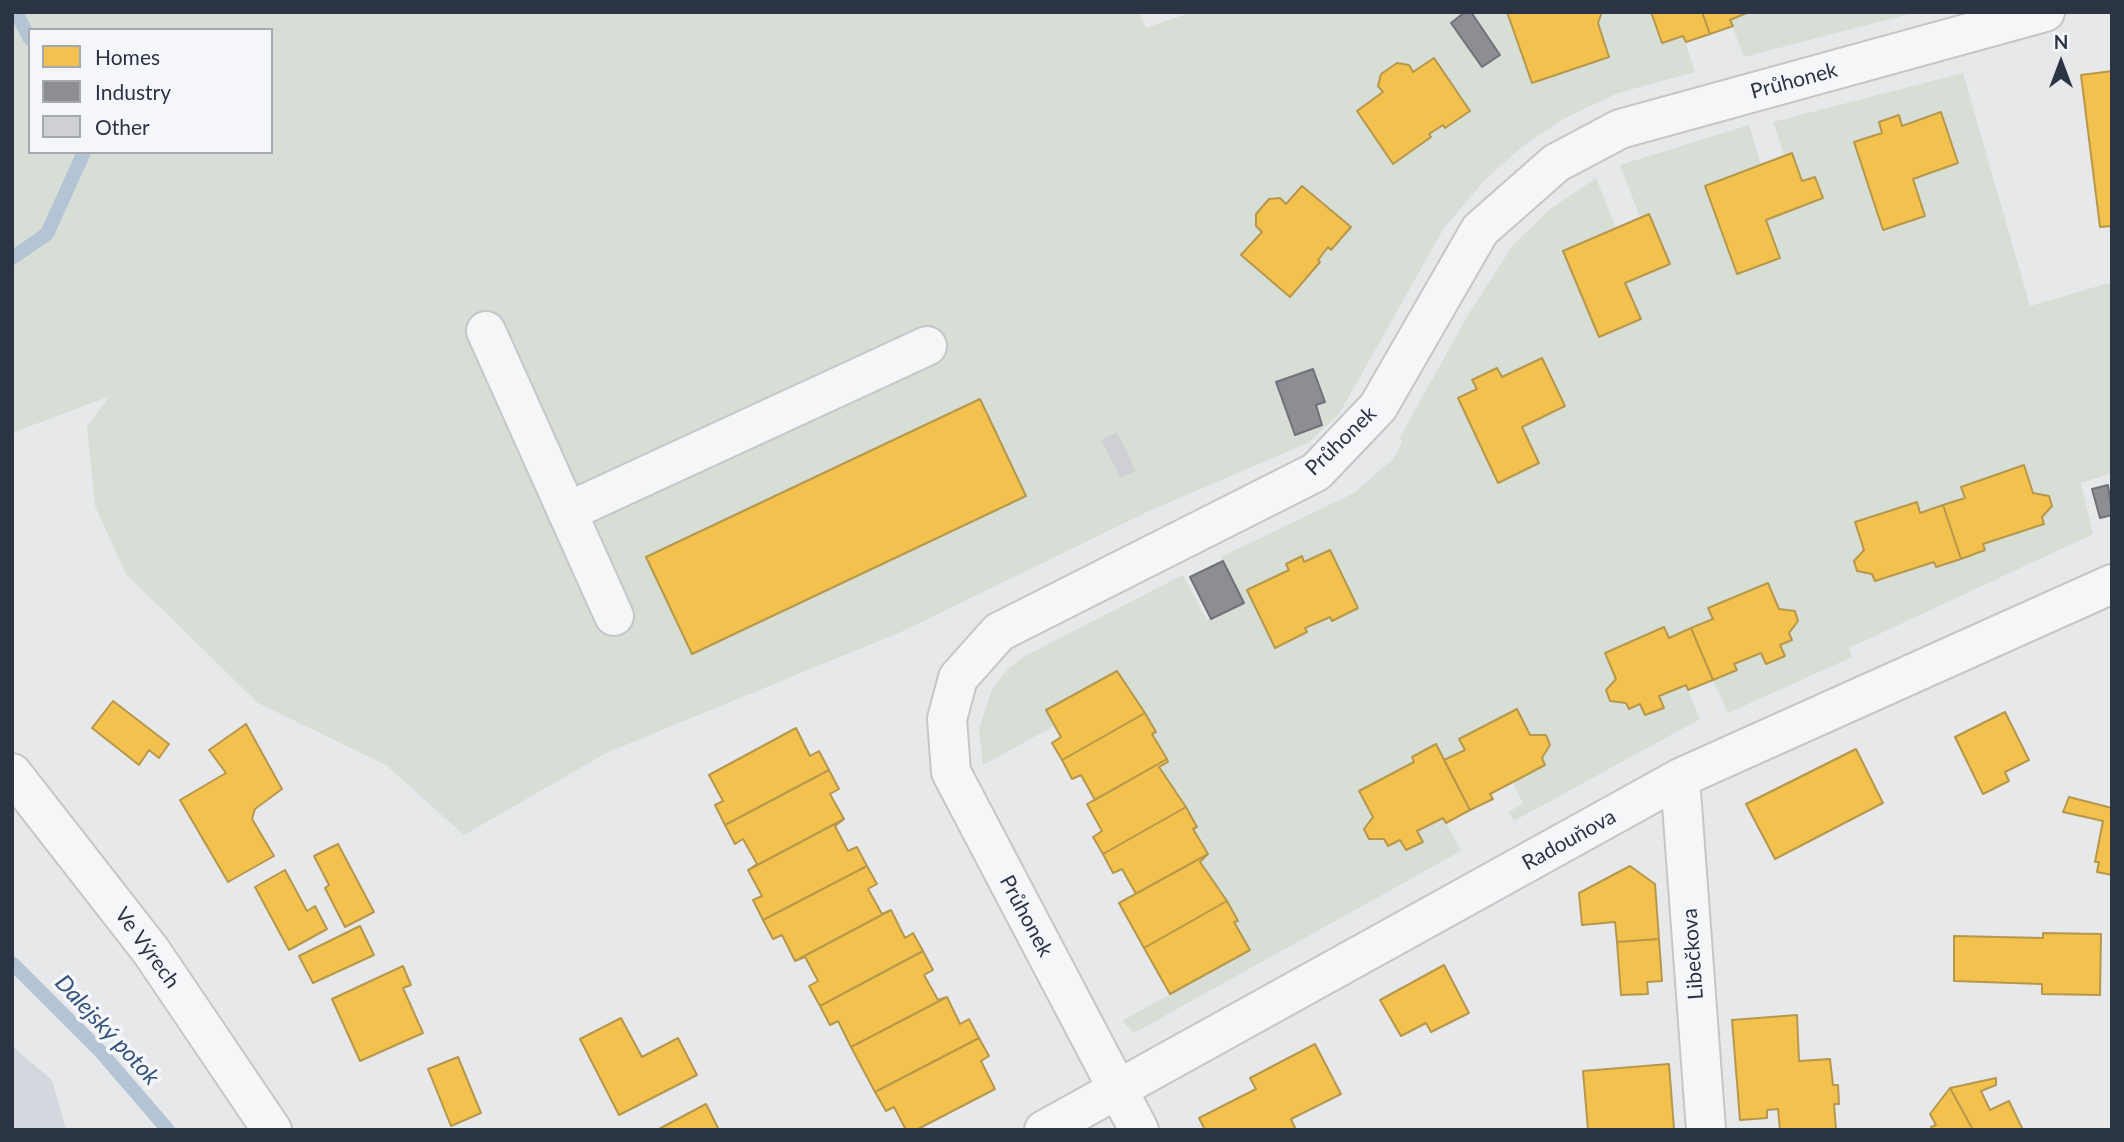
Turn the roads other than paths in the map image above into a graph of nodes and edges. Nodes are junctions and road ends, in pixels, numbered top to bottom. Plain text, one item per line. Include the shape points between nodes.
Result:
1 (2045, 12) edge
2 (486, 331) dead end
3 (926, 346) dead end
4 (567, 512) junction
5 (2112, 584) edge
6 (614, 616) dead end
7 (12, 773) edge
8 (1680, 778) junction
9 (1118, 1090) junction
10 (272, 1130) edge
11 (1044, 1130) edge
12 (1139, 1130) edge
13 (1706, 1130) edge

1 - 9 street, Průhonek via 1620,129 1556,163 1480,230 1378,407 1316,472 999,632 958,678 947,719 951,772
2 - 4 street
3 - 4 street
4 - 6 street
5 - 8 street, Radouňova
7 - 10 street, Ve Výrech via 151,951
8 - 9 street, Radouňova
8 - 13 street, Libečkova
9 - 11 street, Radouňova
9 - 12 street, Průhonek

